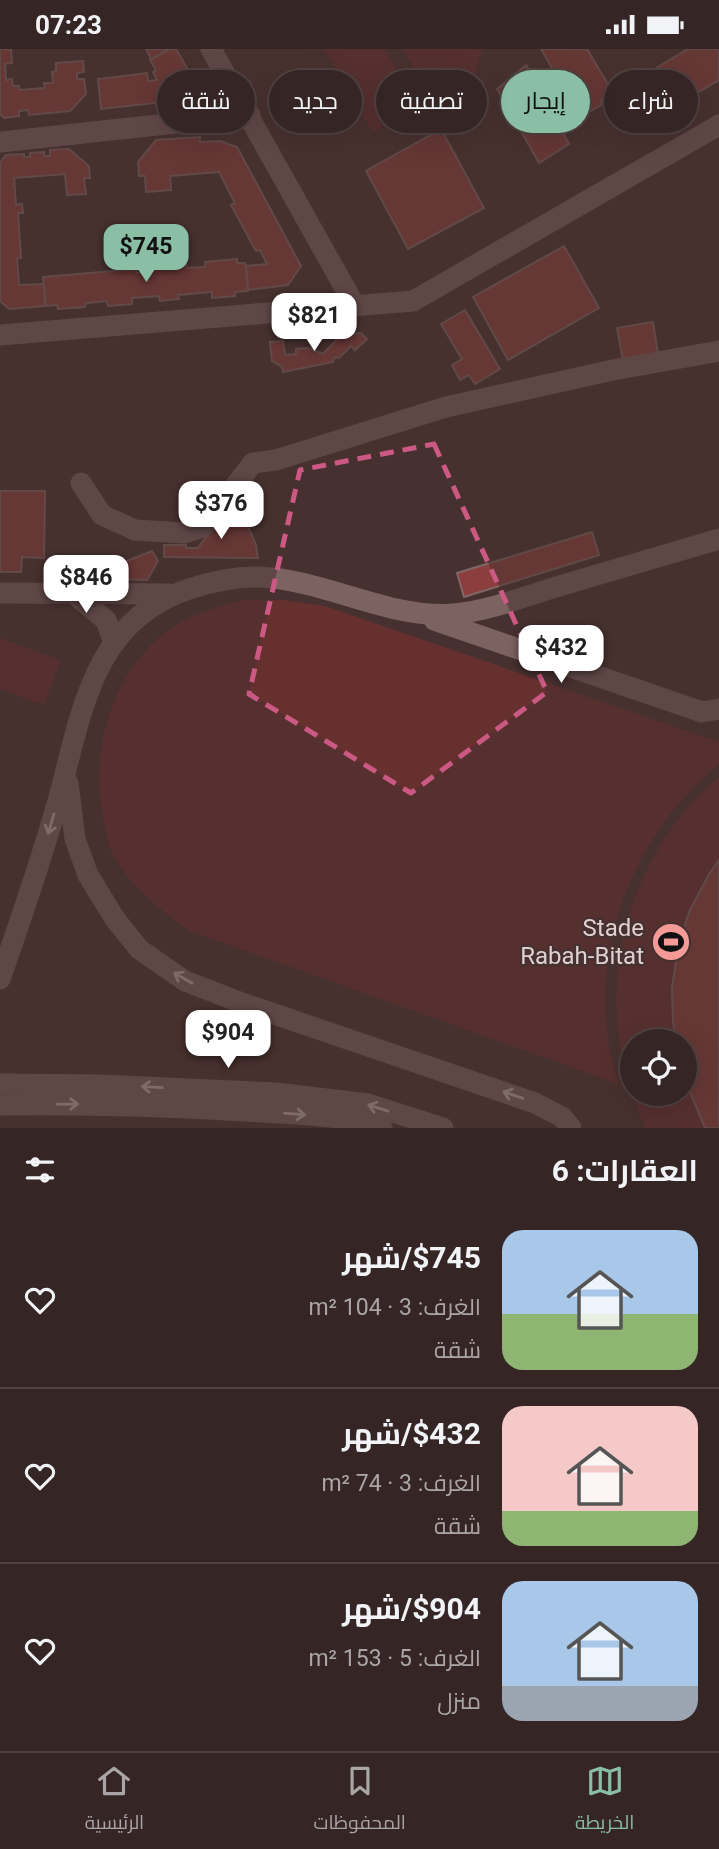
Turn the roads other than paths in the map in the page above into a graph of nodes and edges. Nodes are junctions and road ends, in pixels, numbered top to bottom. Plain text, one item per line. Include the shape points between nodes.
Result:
1 (211, 49) edge
2 (223, 70) edge
3 (255, 124) edge
4 (157, 125) edge
5 (719, 125) edge
6 (0, 142) edge
7 (355, 306) junction
8 (0, 335) edge
9 (719, 351) edge
10 (81, 483) dead end
11 (719, 539) edge
12 (0, 593) edge
13 (74, 594) junction
14 (173, 594) junction
15 (409, 611) junction
16 (114, 643) junction
17 (719, 709) edge
18 (70, 758) junction
19 (0, 979) edge
20 (0, 1084) edge
21 (0, 1105) edge
22 (382, 1128) edge
23 (443, 1128) edge
24 (570, 1128) edge

1 - 2 street
3 - 7 street
4 - 6 street
5 - 7 street via 413,301
7 - 8 street
9 - 10 street via 446,407 276,460 253,463 202,527 184,533 135,530 102,515
11 - 15 street via 499,604 453,614
12 - 13 street
13 - 14 street
13 - 16 street via 106,620
14 - 15 street via 209,583 256,577 299,582
14 - 16 street via 134,619
15 - 17 street via 702,712
16 - 18 street via 90,687
18 -> 19 street
24 -> 18 street via 562,1117 535,1103 185,981 139,949 88,875 75,839
23 -> 20 street via 368,1104 289,1094
21 -> 22 street via 277,1113

